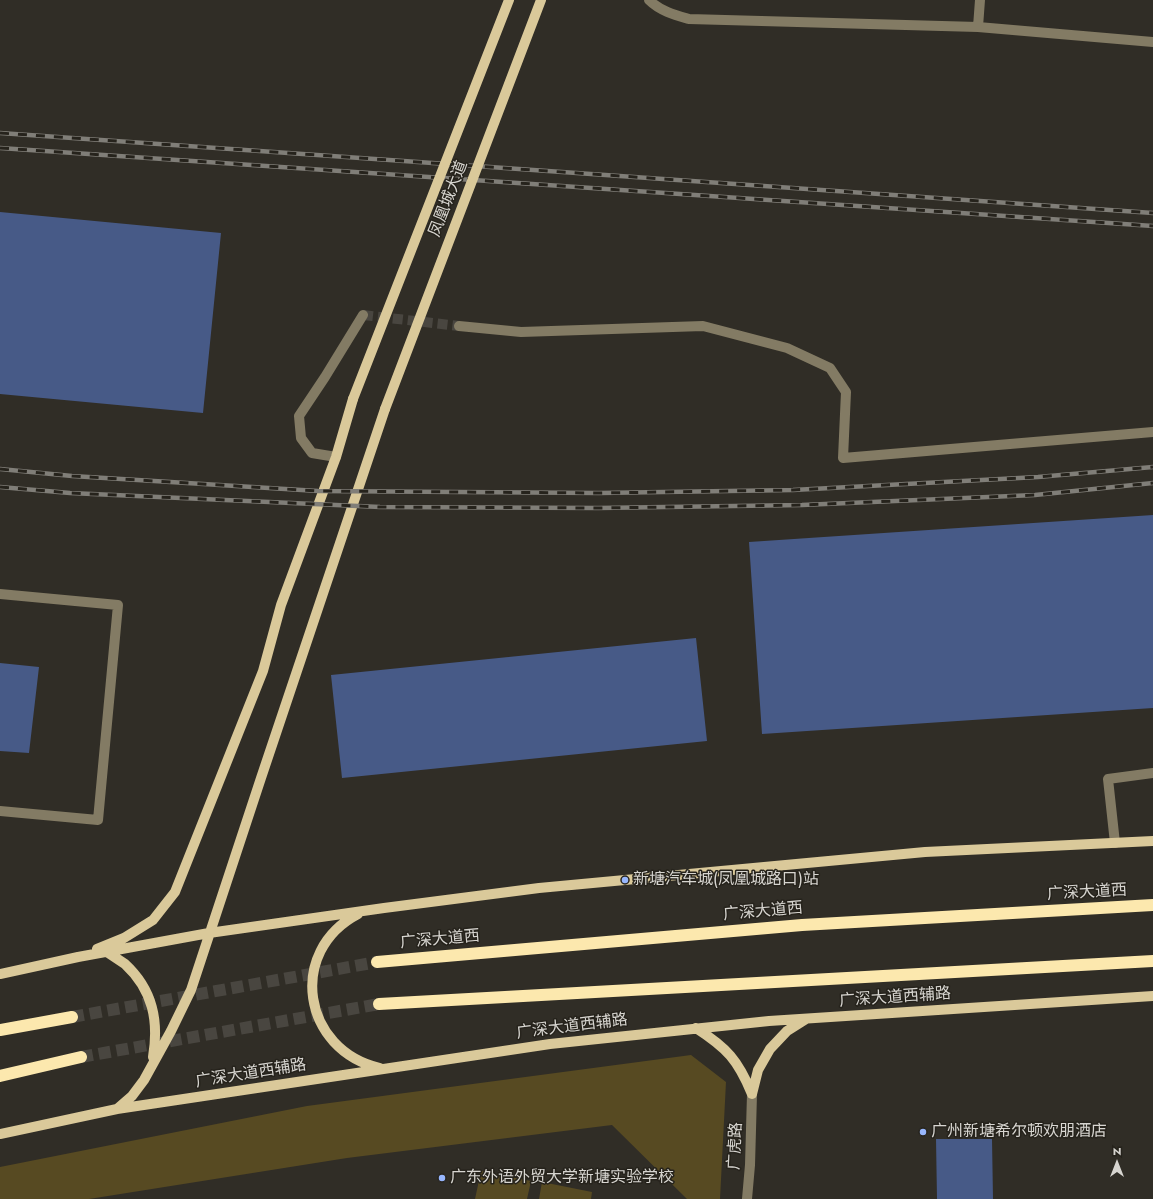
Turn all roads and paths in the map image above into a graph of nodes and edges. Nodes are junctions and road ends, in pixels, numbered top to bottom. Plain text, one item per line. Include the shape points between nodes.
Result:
1 (509, 0) edge
2 (541, 0) edge
3 (649, 0) edge
4 (980, 0) edge
5 (978, 27) junction
6 (1153, 42) edge
7 (363, 315) dead end
8 (459, 326) tunnel mouth
9 (1153, 432) edge
10 (336, 457) junction
11 (0, 594) edge
12 (1153, 773) edge
13 (0, 811) edge
14 (1153, 841) edge
15 (1114, 842) junction
16 (1153, 906) edge
17 (363, 911) junction
18 (209, 933) junction
19 (107, 952) junction
20 (78, 957) junction
21 (1153, 961) edge
22 (377, 962) tunnel mouth
23 (0, 974) edge
24 (1153, 996) edge
25 (379, 1004) tunnel mouth
26 (72, 1017) tunnel mouth
27 (808, 1018) junction
28 (696, 1028) junction
29 (0, 1030) edge
30 (81, 1057) tunnel mouth
31 (385, 1069) junction
32 (0, 1076) edge
33 (144, 1080) junction
34 (752, 1094) junction
35 (117, 1109) junction
36 (0, 1134) edge
37 (747, 1199) edge

1 - 10 main road, 凤凰城大道, bridge via 353,398
2 - 18 main road, 凤凰城大道, bridge via 385,409
3 - 5 street via 662,10 689,19
4 - 5 street
5 - 6 street
7 - 10 street via 299,416 301,438 312,453
8 - 9 street via 521,332 703,326 787,348 830,368 846,392 843,458
10 - 20 main road, 凤凰城大道 via 281,604 263,671 175,892 153,920 124,938
11 - 13 street via 118,605 98,820
12 - 15 street via 1108,779
14 - 15 main road
15 - 17 main road via 925,852 539,888
16 - 22 highway, 广深大道西 via 802,925
17 - 18 main road
17 - 31 main road via 349,918 337,929 321,950 314,970 314,1004 327,1035 338,1048 363,1063
18 - 19 main road
18 - 33 main road, 凤凰城大道 via 191,990
19 - 20 main road
19 - 33 main road via 124,964 138,980 149,998 155,1018 156,1040
20 - 23 main road
21 - 25 highway
24 - 27 main road, 广深大道西辅路
26 - 29 highway
27 - 28 main road, 广深大道西辅路
27 - 34 main road via 787,1031 770,1048 758,1070
28 - 31 main road, 广深大道西辅路 via 550,1044
28 - 34 main road via 715,1040 731,1055 744,1073
30 - 32 highway
31 - 35 main road, 广深大道西辅路
33 - 35 main road via 132,1096
34 - 37 street, 广虎路
35 - 36 main road, 广深大道西辅路

